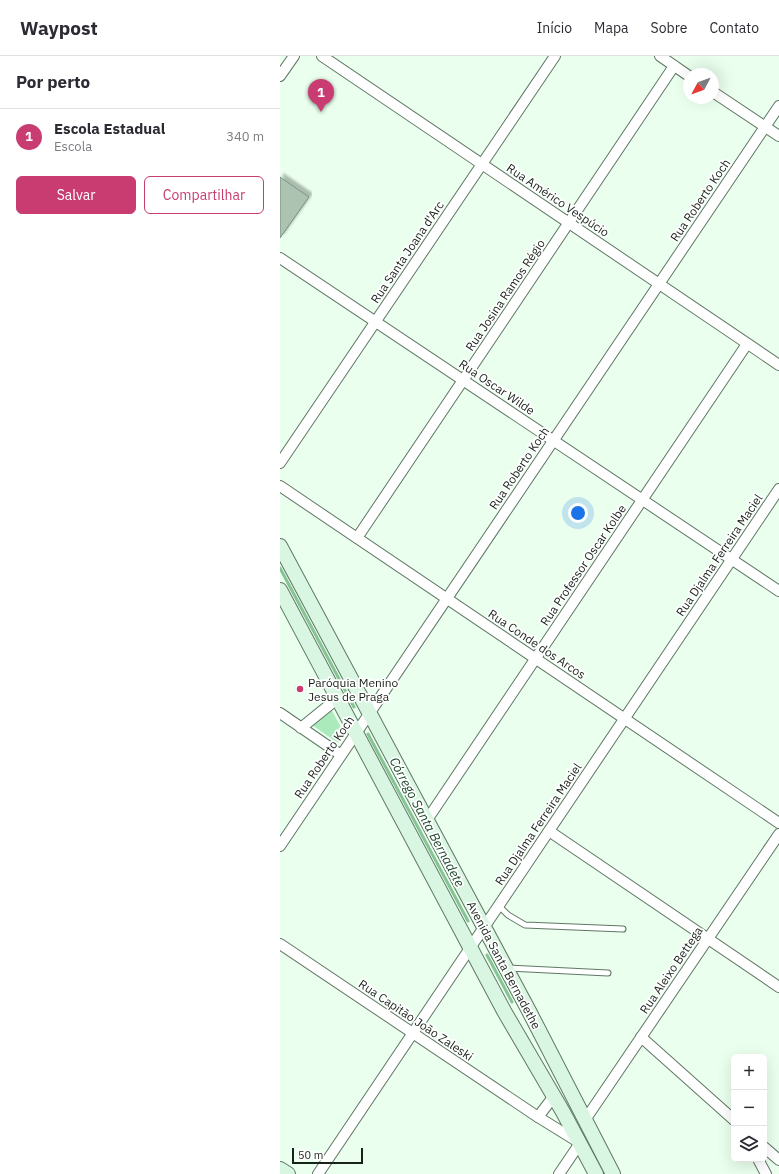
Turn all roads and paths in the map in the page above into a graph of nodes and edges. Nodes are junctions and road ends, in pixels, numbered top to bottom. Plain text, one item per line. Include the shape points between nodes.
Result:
1 (294, 56) edge
2 (322, 56) edge
3 (555, 56) edge
4 (660, 56) edge
5 (674, 66) junction
6 (683, 72) edge
7 (280, 76) edge
8 (719, 96) edge
9 (779, 106) edge
10 (765, 126) junction
11 (779, 136) edge
12 (482, 164) junction
13 (568, 223) junction
14 (280, 258) edge
15 (659, 284) junction
16 (375, 322) junction
17 (747, 344) junction
18 (779, 365) edge
19 (463, 380) junction
20 (553, 441) junction
21 (280, 463) edge
22 (280, 486) edge
23 (779, 489) edge
24 (642, 500) junction
25 (357, 538) junction
26 (280, 546) edge
27 (731, 560) junction
28 (280, 590) edge
29 (779, 591) edge
30 (447, 599) junction
31 (536, 659) junction
32 (338, 698) junction
33 (369, 713) junction
34 (280, 714) edge
35 (624, 719) junction
36 (301, 728) junction
37 (356, 733) junction
38 (341, 755) junction
39 (427, 820) junction
40 (779, 823) edge
41 (549, 831) junction
42 (779, 834) edge
43 (280, 846) edge
44 (499, 906) junction
45 (484, 927) junction
46 (623, 929) dead end
47 (708, 939) junction
48 (280, 944) edge
49 (471, 947) junction
50 (506, 968) junction
51 (608, 974) dead end
52 (779, 987) edge
53 (413, 1033) junction
54 (641, 1037) junction
55 (554, 1096) junction
56 (538, 1117) junction
57 (731, 1117) edge
58 (585, 1120) junction
59 (580, 1143) junction
60 (767, 1150) edge
61 (779, 1160) edge
62 (760, 1162) edge
63 (280, 1169) edge
64 (288, 1174) edge
65 (318, 1174) edge
66 (559, 1174) edge
67 (596, 1174) edge
68 (613, 1174) edge
69 (766, 1174) edge

1 - 7 street
2 - 12 street, Rua Américo Vespúcio
3 - 12 street, Rua Santa Joana d'Arc
4 - 5 street
5 - 6 street
5 - 13 street, Rua Josina Ramos Régio
8 - 10 street
9 - 10 street, Rua Roberto Koch
10 - 11 street
10 - 15 street, Rua Roberto Koch
12 - 13 street, Rua Américo Vespúcio
12 - 16 street, Rua Santa Joana d'Arc
13 - 15 street, Rua Américo Vespúcio
13 - 19 street, Rua Josina Ramos Régio
14 - 16 street, Rua Oscar Wilde
15 - 17 street, Rua Américo Vespúcio
15 - 20 street, Rua Roberto Koch
16 - 19 street, Rua Oscar Wilde
16 - 21 street, Rua Santa Joana d'Arc
17 - 18 street, Rua Américo Vespúcio
17 - 24 street, Rua Professor Oscar Kolbe
19 - 20 street, Rua Oscar Wilde
19 - 25 street, Rua Josina Ramos Régio
20 - 24 street, Rua Oscar Wilde
20 - 30 street, Rua Roberto Koch
22 - 25 street, Rua Conde dos Arcos
23 - 27 street, Rua Djalma Ferreira Maciel
24 - 27 street, Rua Oscar Wilde
24 - 31 street, Rua Professor Oscar Kolbe
25 - 30 street, Rua Conde dos Arcos
26 - 33 main road, Avenida Santa Bernadethe
27 - 29 street, Rua Oscar Wilde
27 - 35 street, Rua Djalma Ferreira Maciel
28 - 32 main road, Avenida Santa Bernadethe
30 - 31 street, Rua Conde dos Arcos
30 - 33 street, Rua Roberto Koch
31 - 35 street, Rua Conde dos Arcos
31 - 39 street, Rua Professor Oscar Kolbe
32 - 36 street
32 - 37 main road, Avenida Santa Bernadethe
33 - 37 street, Rua Roberto Koch
33 - 39 main road, Avenida Santa Bernadethe
34 - 36 street
35 - 40 street, Rua Conde dos Arcos
35 - 41 street, Rua Djalma Ferreira Maciel
36 - 38 street
37 - 38 street, Rua Roberto Koch
37 - 49 main road, Avenida Santa Bernadethe
38 - 43 street, Rua Roberto Koch
39 - 45 main road, Avenida Santa Bernadethe
41 - 44 street, Rua Djalma Ferreira Maciel
41 - 47 street
42 - 47 street, Rua Aleixo Bettega
44 - 45 street, Rua Djalma Ferreira Maciel
44 - 46 lane via 525,925
45 - 49 street, Rua Djalma Ferreira Maciel
45 - 50 main road, Avenida Santa Bernadethe
47 - 52 street
47 - 54 street, Rua Aleixo Bettega
48 - 53 street, Rua Capitão João Zaleski
49 - 53 street, Rua Djalma Ferreira Maciel
49 - 55 main road, Avenida Santa Bernadethe via 504,1011
50 - 51 lane
50 - 58 main road, Avenida Santa Bernadethe
53 - 56 street, Rua Capitão João Zaleski
53 - 65 street, Rua Djalma Ferreira Maciel
54 - 57 street
54 - 58 street, Rua Aleixo Bettega
55 - 56 street
55 - 59 main road, Avenida Santa Bernadethe
56 - 59 street, Rua Capitão João Zaleski
58 - 68 main road, Avenida Santa Bernadethe
59 - 66 street
59 - 67 main road, Avenida Santa Bernadethe
60 - 61 street
62 - 69 street
63 - 64 main road

